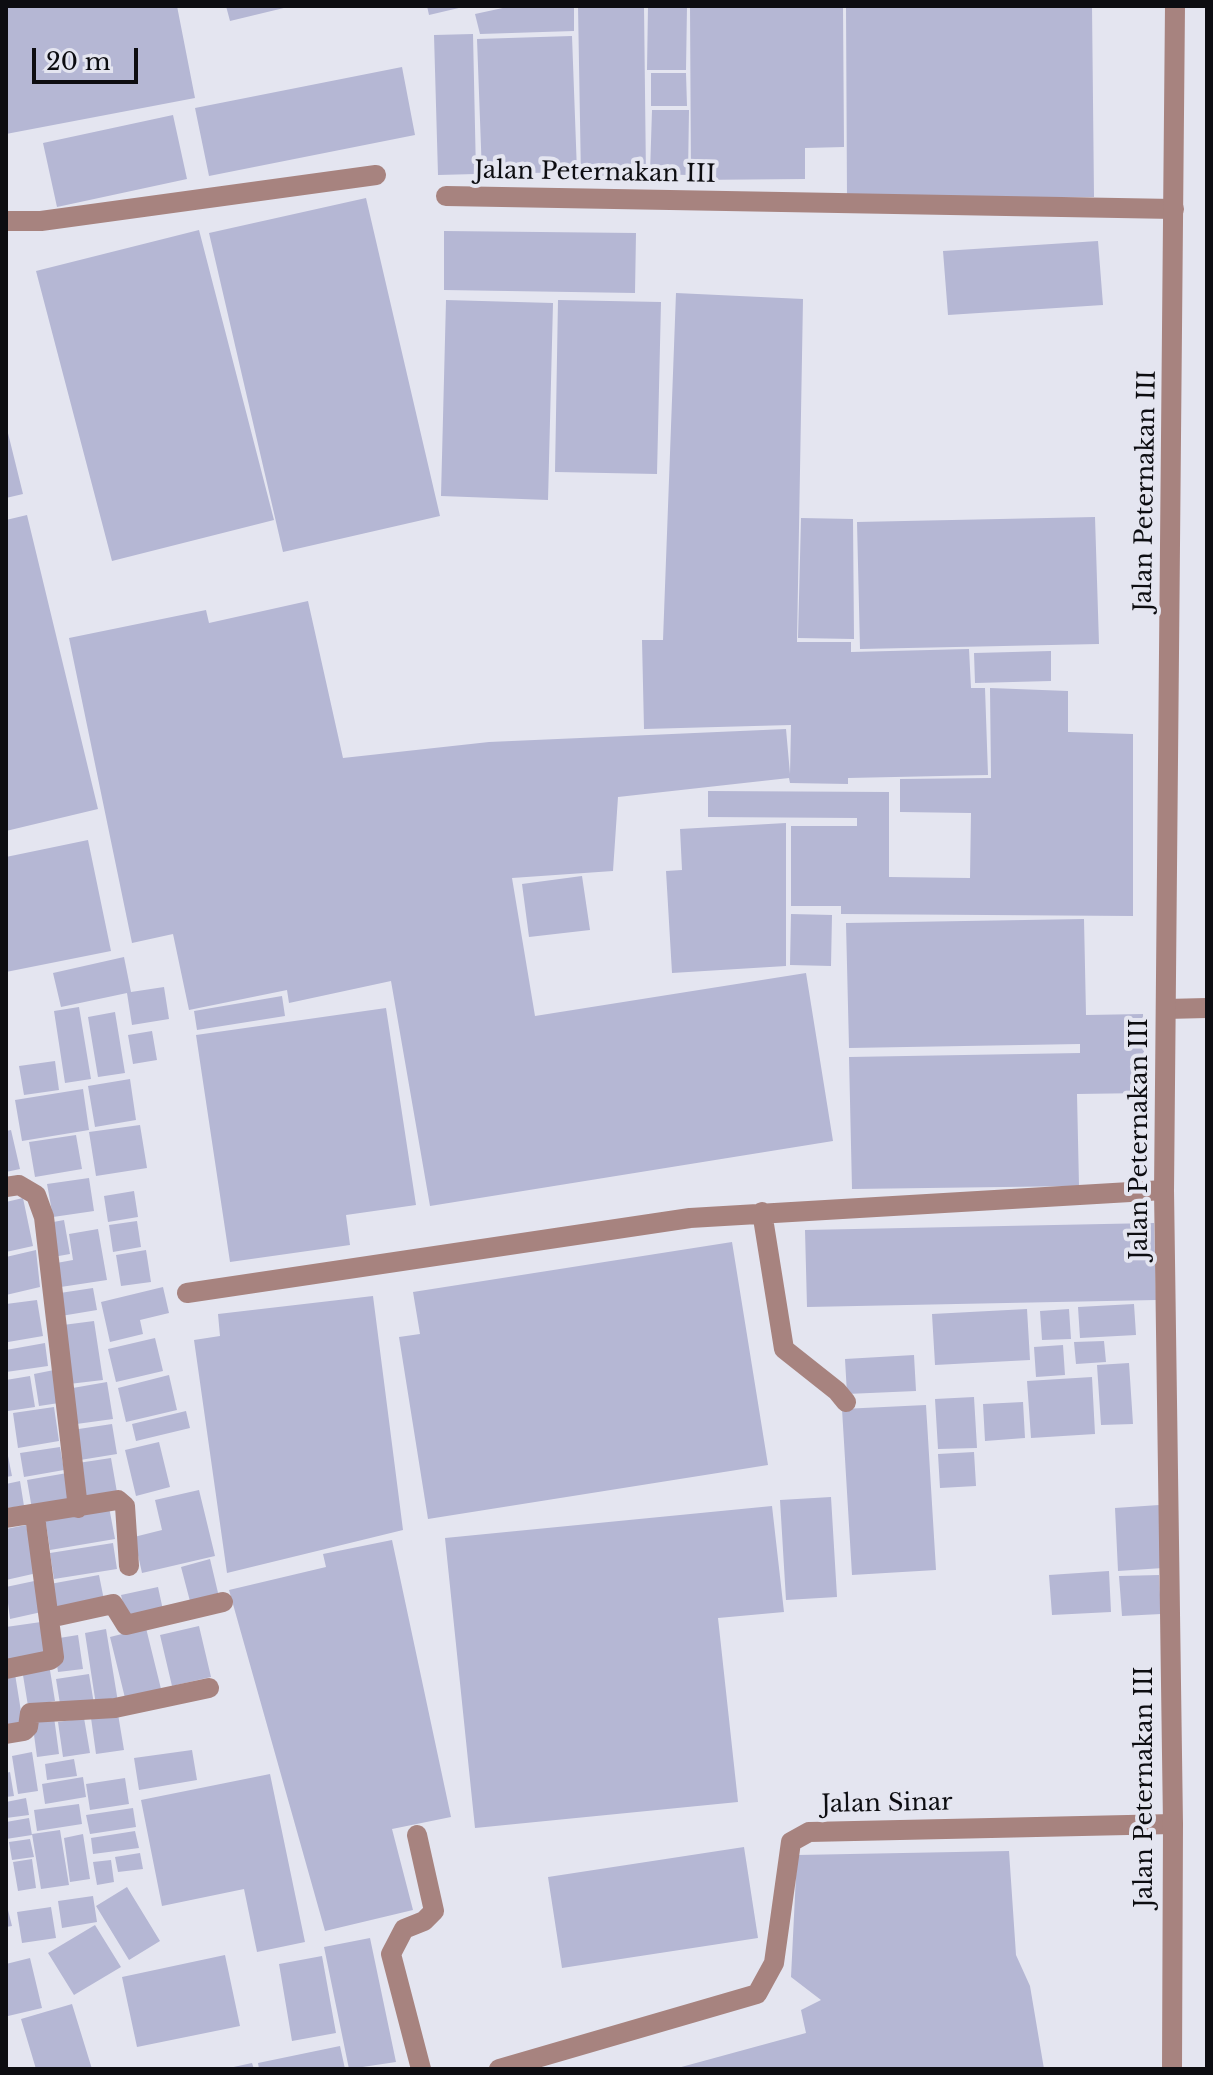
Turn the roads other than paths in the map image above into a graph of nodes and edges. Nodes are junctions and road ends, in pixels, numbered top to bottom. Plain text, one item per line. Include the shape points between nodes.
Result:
1 (1175, 6) edge
2 (376, 175) dead end
3 (446, 196) dead end
4 (1174, 209) junction
5 (6, 221) edge
6 (1207, 1008) edge
7 (1166, 1009) junction
8 (6, 1187) edge
9 (1164, 1190) junction
10 (762, 1212) junction
11 (187, 1293) dead end
12 (846, 1402) dead end
13 (78, 1508) junction
14 (35, 1516) junction
15 (6, 1518) edge
16 (129, 1566) dead end
17 (223, 1602) dead end
18 (49, 1618) junction
19 (6, 1669) edge
20 (209, 1688) dead end
21 (6, 1734) edge
22 (1173, 1824) junction
23 (417, 1835) dead end
24 (421, 2069) edge
25 (503, 2069) edge
26 (1172, 2069) edge

1 - 4 street, Jalan Peternakan III
2 - 5 street via 41,221
3 - 4 street, Jalan Peternakan III
4 - 7 street, Jalan Peternakan III
6 - 7 street
7 - 9 street, Jalan Peternakan III
8 - 13 street via 19,1185 36,1195 44,1217
9 - 10 street
9 - 22 street, Jalan Peternakan III
10 - 11 street via 690,1218
10 - 12 street via 784,1349
13 - 14 street
13 - 16 street via 122,1502
14 - 15 street
14 - 18 street
17 - 18 street via 126,1625 113,1604
18 - 19 street via 54,1657
20 - 21 street via 115,1708 30,1713 24,1731
22 - 25 street, Jalan Sinar via 809,1832 791,1842 774,1963 757,1994
22 - 26 street, Jalan Peternakan III
23 - 24 street via 434,1911 404,1929 391,1954

